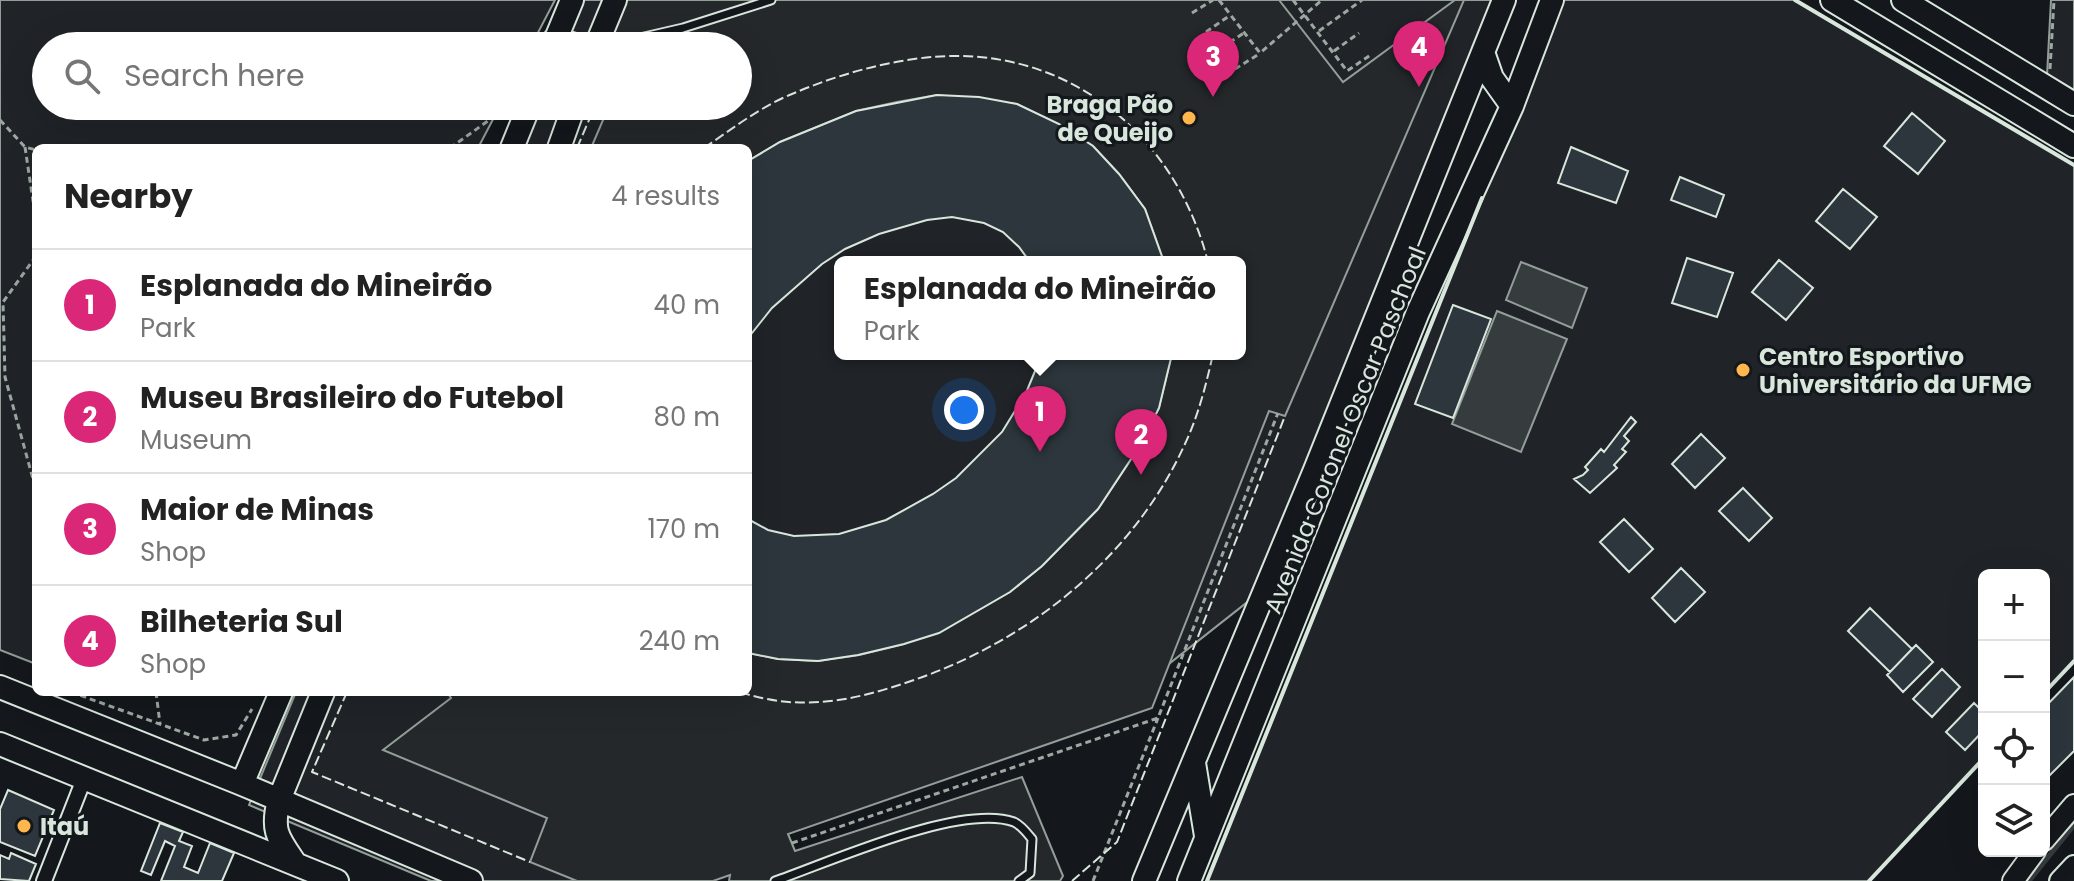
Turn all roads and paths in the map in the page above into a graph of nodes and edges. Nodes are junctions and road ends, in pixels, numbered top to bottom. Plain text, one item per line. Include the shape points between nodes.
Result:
1 (572, 0) edge
2 (615, 0) edge
3 (771, 0) edge
4 (1216, 0) edge
5 (1293, 0) edge
6 (1322, 0) edge
7 (1362, 0) edge
8 (1504, 0) edge
9 (1552, 0) edge
10 (1832, 0) edge
11 (1903, 0) edge
12 (2054, 0) edge
13 (1192, 13) dead end
14 (1303, 14) junction
15 (1230, 16) junction
16 (1319, 31) junction
17 (558, 32) edge
18 (602, 32) edge
19 (663, 32) edge
20 (1206, 32) dead end
21 (1245, 32) junction
22 (1359, 33) dead end
23 (1221, 48) dead end
24 (1334, 51) junction
25 (1483, 52) junction
26 (1260, 53) junction
27 (1372, 54) dead end
28 (1235, 69) dead end
29 (2050, 69) dead end
30 (2074, 104) edge
31 (1512, 106) junction
32 (0, 120) edge
33 (489, 120) edge
34 (523, 120) edge
35 (569, 120) edge
36 (456, 144) edge
37 (514, 144) edge
38 (560, 144) edge
39 (2074, 146) edge
40 (25, 147) junction
41 (32, 149) edge
42 (32, 194) edge
43 (32, 262) edge
44 (1418, 312) junction
45 (1374, 325) junction
46 (1278, 413) dead end
47 (32, 475) edge
48 (0, 687) edge
49 (82, 696) edge
50 (156, 696) edge
51 (279, 696) edge
52 (321, 696) edge
53 (253, 707) dead end
54 (1158, 718) junction
55 (160, 724) junction
56 (0, 744) edge
57 (1194, 763) junction
58 (84, 779) junction
59 (242, 784) junction
60 (279, 800) junction
61 (2074, 805) edge
62 (2050, 833) edge
63 (1206, 837) junction
64 (792, 843) dead end
65 (2031, 857) edge
66 (296, 864) junction
67 (2074, 866) edge
68 (44, 881) edge
69 (337, 881) edge
70 (471, 881) edge
71 (775, 881) edge
72 (1019, 881) edge
73 (1093, 881) edge
74 (1144, 881) edge
75 (1189, 881) edge
76 (2013, 881) edge
77 (2060, 881) edge

1 - 17 main road
2 - 18 main road
3 - 19 lane
4 - 13 path
4 - 15 path
5 - 14 path
6 - 14 path
7 - 16 path
8 - 25 main road, Avenida Coronel Oscar Paschoal
9 - 31 main road, Avenida Coronel Oscar Paschoal
10 - 39 main road
11 - 30 main road
12 - 29 path
14 - 16 path
14 - 26 path
15 - 20 path
15 - 21 path
16 - 24 path
21 - 23 path
21 - 26 path
22 - 24 path
24 - 27 path via 1347,71
25 - 31 main road via 1492,78
25 - 45 main road, Avenida Coronel Oscar Paschoal
26 - 28 path
31 - 44 main road, Avenida Coronel Oscar Paschoal
32 - 40 path
33 - 36 path
34 - 37 main road
35 - 38 main road
40 - 41 path
40 - 42 path
43 - 47 path via 3,302 5,377
44 - 45 main road
44 - 63 main road, Avenida Coronel Oscar Paschoal
45 - 57 main road, Avenida Coronel Oscar Paschoal
46 - 54 path
48 - 59 main road
49 - 55 path
50 - 55 path
51 - 59 main road
52 - 60 main road
53 - 55 path via 236,735 204,740
54 - 64 path
54 - 73 path
56 - 58 main road
57 - 63 main road
57 - 74 main road, Avenida Coronel Oscar Paschoal
58 - 66 main road
58 - 68 street
59 - 60 main road
60 - 66 main road via 276,836
60 - 70 main road
61 - 62 street
63 - 75 main road, Avenida Coronel Oscar Paschoal
65 - 76 street
66 - 69 main road
67 - 77 street
71 - 72 lane via 941,823 989,818 1017,823 1032,839 1030,873

